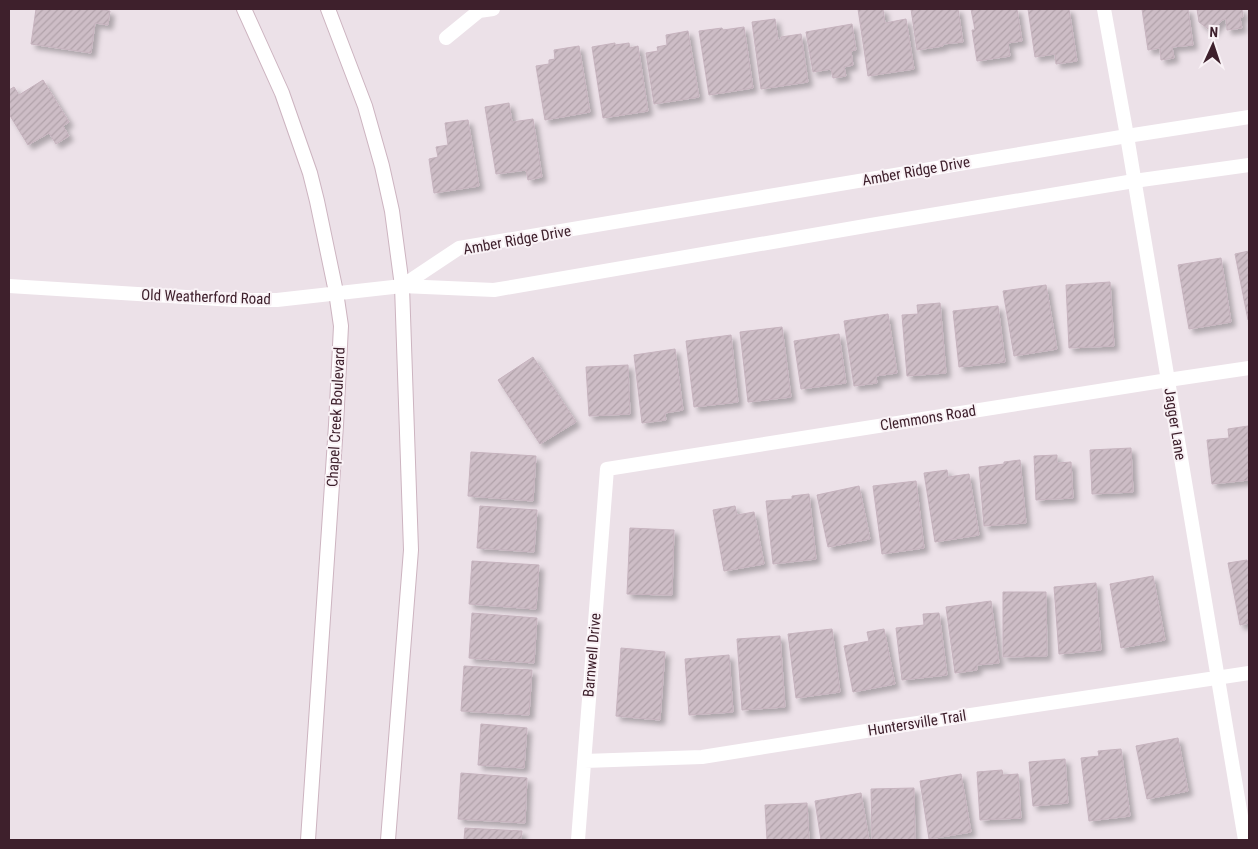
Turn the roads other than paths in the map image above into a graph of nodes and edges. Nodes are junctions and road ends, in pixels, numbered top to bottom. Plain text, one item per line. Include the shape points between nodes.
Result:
1 (244, 9) edge
2 (328, 9) edge
3 (493, 9) edge
4 (1104, 9) edge
5 (446, 38) dead end
6 (1249, 117) edge
7 (1127, 136) junction
8 (1249, 165) edge
9 (1134, 182) junction
10 (9, 286) edge
11 (402, 286) junction
12 (336, 292) junction
13 (1249, 368) edge
14 (1168, 380) junction
15 (607, 469) joint
16 (1249, 673) edge
17 (1217, 677) junction
18 (584, 761) junction
19 (308, 840) edge
20 (388, 840) edge
21 (578, 840) edge
22 (1245, 840) edge

1 - 12 street, Chapel Creek Boulevard via 282,93 310,173
2 - 11 street via 365,106 382,166
3 - 5 street via 479,11
4 - 7 street, Jagger Lane
6 - 7 street, Amber Ridge Drive
7 - 9 street, Jagger Lane
7 - 11 street, Amber Ridge Drive via 459,248
8 - 9 street
9 - 11 street via 494,290
9 - 14 street, Jagger Lane
10 - 12 street, Old Weatherford Road via 234,300 278,300
11 - 12 street, Old Weatherford Road
11 - 20 street via 411,550
12 - 19 street, Chapel Creek Boulevard via 341,326 336,425
13 - 14 street, Clemmons Road
14 - 15 street, Clemmons Road
14 - 17 street, Jagger Lane
15 - 18 street, Barnwell Drive
16 - 17 street, Huntersville Trail
17 - 18 street, Huntersville Trail via 702,757
17 - 22 street, Jagger Lane
18 - 21 street, Barnwell Drive

